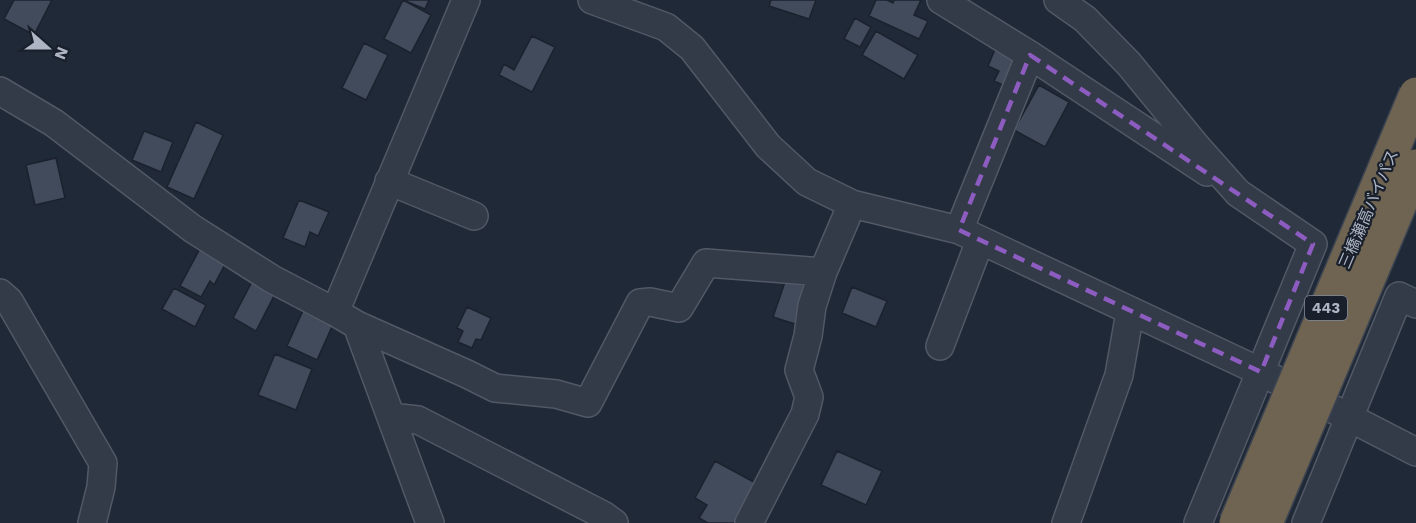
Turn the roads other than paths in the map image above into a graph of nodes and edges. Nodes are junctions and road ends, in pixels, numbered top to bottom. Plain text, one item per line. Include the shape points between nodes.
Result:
1 (466, 0) edge
2 (592, 0) edge
3 (941, 0) edge
4 (1058, 0) edge
5 (1030, 55) junction
6 (0, 91) edge
7 (1416, 94) edge
8 (1416, 166) edge
9 (389, 181) junction
10 (1238, 193) junction
11 (852, 204) junction
12 (474, 216) dead end
13 (969, 235) junction
14 (1313, 244) junction
15 (823, 272) junction
16 (0, 292) edge
17 (1407, 300) edge
18 (1130, 312) junction
19 (346, 318) junction
20 (940, 346) dead end
21 (1261, 372) junction
22 (391, 417) junction
23 (1349, 419) junction
24 (1416, 452) edge
25 (93, 523) edge
26 (430, 523) edge
27 (615, 523) edge
28 (749, 523) edge
29 (1066, 523) edge
30 (1197, 523) edge
31 (1236, 523) edge
32 (1266, 523) edge
33 (1306, 523) edge

1 - 9 street
2 - 11 street via 666,27 692,48 768,146 807,183
3 - 5 street
4 - 10 street via 1085,19 1129,64
5 - 10 street
5 - 13 street
6 - 19 street via 54,123 193,229 272,279
7 - 31 highway, 三橋瀬高バイパス / 443, bridge
8 - 32 highway, 三橋瀬高バイパス / 443, bridge
9 - 12 street
9 - 19 street
10 - 14 street
11 - 13 street
11 - 15 street
13 - 18 street
13 - 20 street
14 - 17 street
14 - 21 street
15 - 19 street via 706,263 679,308 640,303 588,404 556,394 495,388
15 - 28 street via 799,370 809,397 805,414
16 - 25 street via 9,301 103,462
17 - 23 street
18 - 21 street
18 - 29 street via 1119,375
19 - 22 street
21 - 23 street
21 - 30 street
22 - 26 street
22 - 27 street via 418,420
23 - 24 street
23 - 33 street

